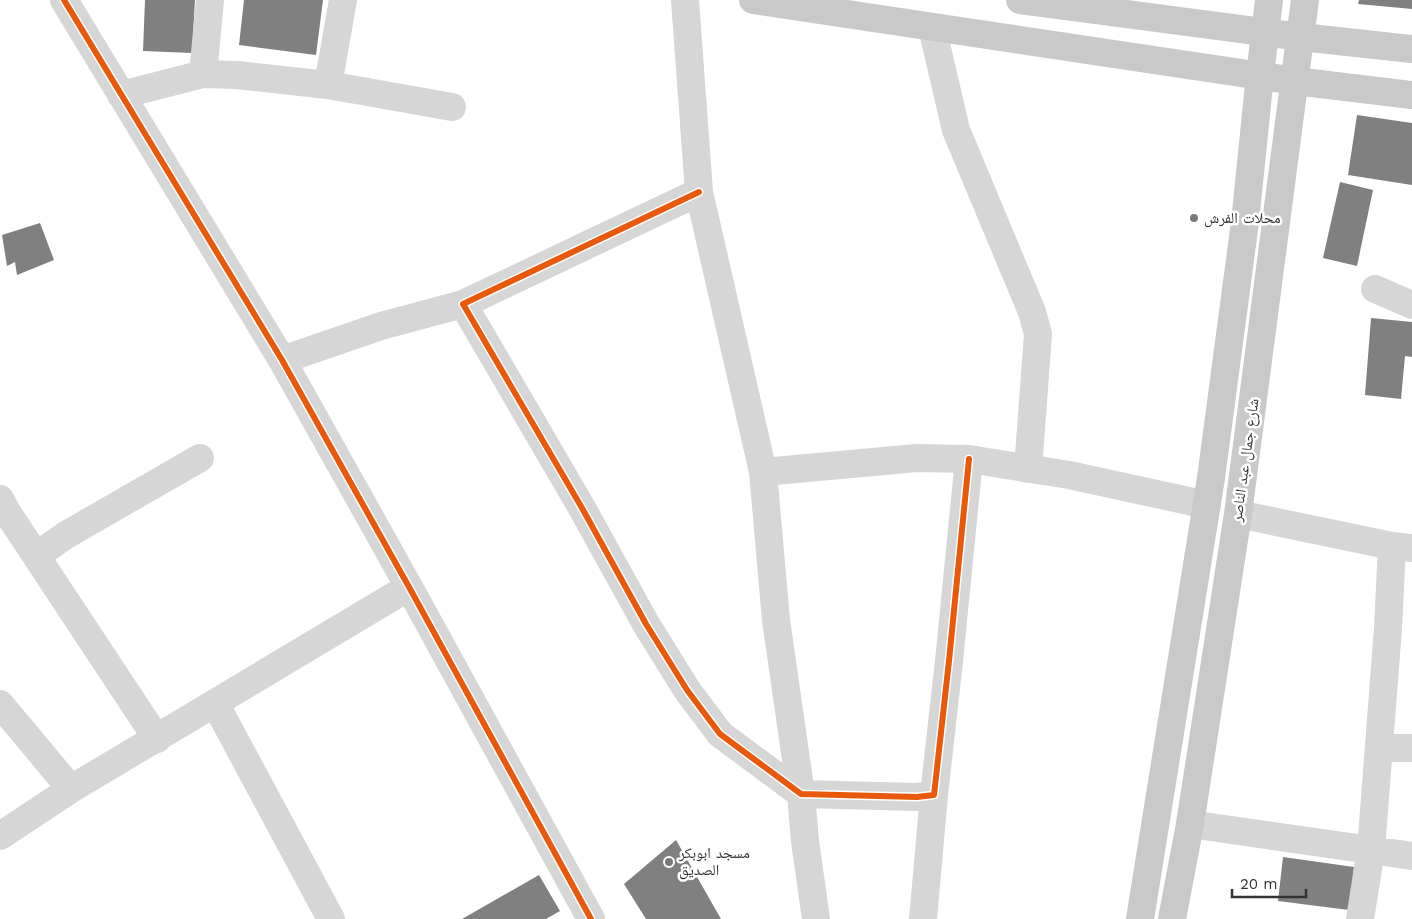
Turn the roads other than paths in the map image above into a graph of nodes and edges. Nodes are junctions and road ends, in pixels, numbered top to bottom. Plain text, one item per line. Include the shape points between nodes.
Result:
1 (64, 0) edge
2 (210, 0) edge
3 (343, 0) edge
4 (685, 0) edge
5 (754, 0) edge
6 (1020, 0) edge
7 (1269, 0) edge
8 (1305, 0) edge
9 (932, 27) junction
10 (1265, 32) junction
11 (1301, 37) junction
12 (1412, 50) edge
13 (203, 74) junction
14 (1260, 75) junction
15 (1295, 81) junction
16 (328, 85) junction
17 (121, 95) junction
18 (1412, 96) edge
19 (452, 107) dead end
20 (699, 192) junction
21 (1375, 289) dead end
22 (463, 304) junction
23 (1412, 305) edge
24 (282, 360) junction
25 (200, 458) dead end
26 (969, 459) junction
27 (1028, 469) junction
28 (763, 472) junction
29 (0, 499) edge
30 (1207, 505) junction
31 (1238, 514) junction
32 (1402, 547) edge
33 (36, 556) junction
34 (409, 587) junction
35 (215, 703) junction
36 (0, 704) edge
37 (157, 739) junction
38 (1380, 748) junction
39 (1412, 748) edge
40 (71, 789) junction
41 (801, 794) junction
42 (934, 795) junction
43 (1190, 824) junction
44 (0, 836) edge
45 (1371, 850) junction
46 (1412, 856) edge
47 (331, 919) edge
48 (591, 919) edge
49 (816, 919) edge
50 (923, 919) edge
51 (1140, 919) edge
52 (1172, 919) edge
53 (1360, 919) edge

1 - 17 street
2 - 13 street
3 - 16 street
4 - 20 street
5 - 9 main road
6 - 10 main road
7 - 10 main road, شارع جمال عبد الناصر
8 - 11 main road, شارع جمال عبد الناصر
9 - 14 main road
9 - 27 street via 956,130 1032,312 1038,334
10 - 11 main road
10 - 14 main road, شارع جمال عبد الناصر
11 - 12 main road
11 - 15 main road, شارع جمال عبد الناصر
13 - 16 street
13 - 17 street
14 - 15 main road
14 - 30 main road, شارع جمال عبد الناصر via 1245,222
15 - 18 main road
15 - 31 main road, شارع جمال عبد الناصر
16 - 19 street
17 - 24 street
20 - 22 street
20 - 28 street
21 - 23 street
22 - 24 street via 381,326
22 - 41 street via 646,624 688,690 720,734
24 - 34 street
25 - 33 street
26 - 27 street
26 - 28 street via 918,458
26 - 42 street
27 - 30 street
28 - 41 street via 776,620
29 - 33 street
30 - 51 main road, شارع جمال عبد الناصر
31 - 32 street
31 - 43 main road, شارع جمال عبد الناصر
32 - 38 street via 1388,628
33 - 37 street
34 - 35 street
34 - 48 street
35 - 37 street
35 - 47 street
36 - 40 street
37 - 40 street
38 - 39 street
38 - 45 street
40 - 44 street
41 - 42 street
41 - 49 street
42 - 50 street
43 - 45 street
43 - 52 main road, شارع جمال عبد الناصر
45 - 46 street
45 - 53 street

